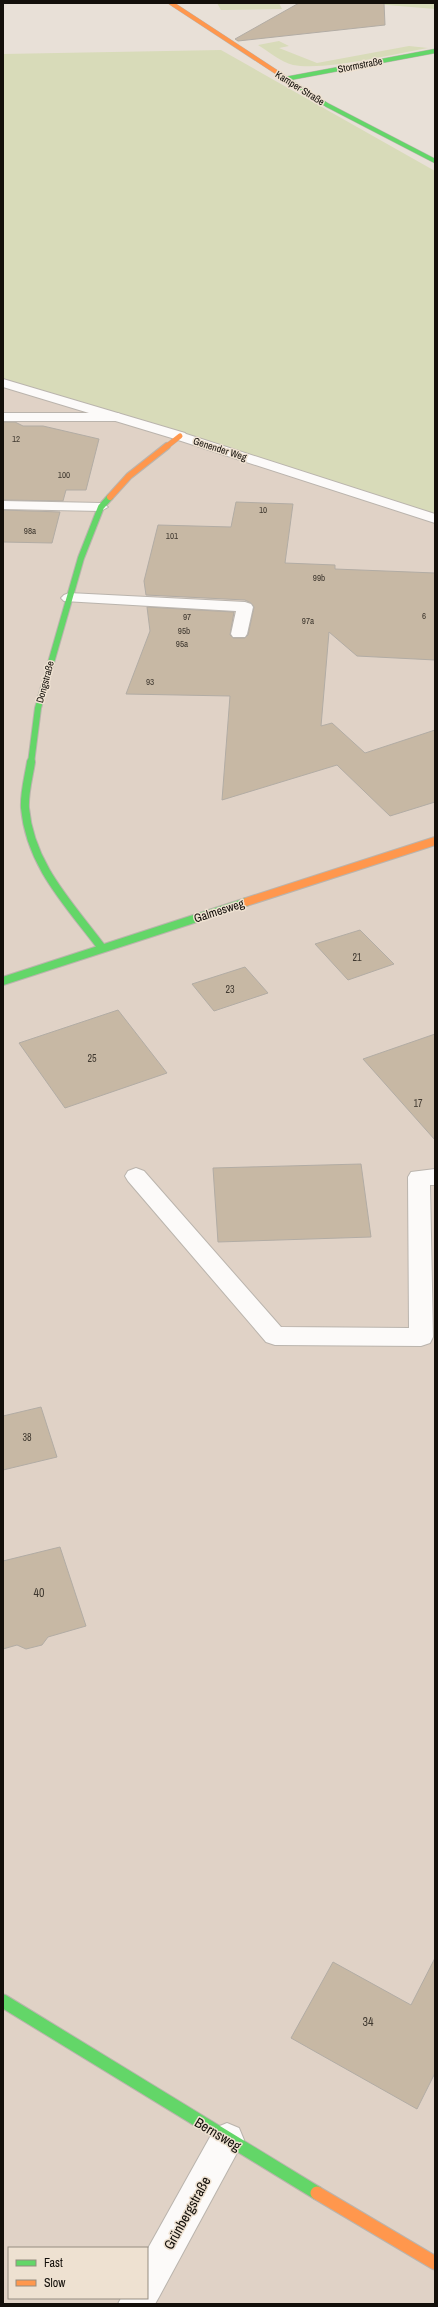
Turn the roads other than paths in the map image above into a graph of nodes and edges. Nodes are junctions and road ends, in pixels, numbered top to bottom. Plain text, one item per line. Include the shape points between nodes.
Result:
1 (171, 3) edge
2 (435, 51) edge
3 (285, 79) junction
4 (435, 161) edge
5 (3, 383) edge
6 (3, 417) edge
7 (118, 417) junction
8 (180, 436) junction
9 (3, 505) edge
10 (101, 507) junction
11 (435, 519) edge
12 (69, 598) junction
13 (239, 634) dead end
14 (435, 841) edge
15 (102, 948) junction
16 (3, 981) edge
17 (136, 1176) dead end
18 (435, 1177) edge
19 (3, 2000) edge
20 (227, 2140) junction
21 (435, 2263) edge
22 (148, 2283) edge

1 - 3 street, Kamper Straße
2 - 3 street, Stormstraße
3 - 4 street, Kamper Straße via 327,105
5 - 7 street, Genender Weg
6 - 7 street
7 - 8 street, Genender Weg
8 - 10 street, Dongstraße via 130,476
8 - 11 street, Genender Weg
9 - 10 street
10 - 12 street, Dongstraße via 80,558
12 - 13 street via 245,607
12 - 15 street, Dongstraße via 38,708 25,806 30,837 41,865
14 - 15 street, Galmesweg
15 - 16 street, Galmesweg
17 - 18 street via 276,1336 421,1337 419,1177
19 - 20 street, Bernsweg
20 - 21 street, Bernsweg
20 - 22 street, Grünbergstraße

